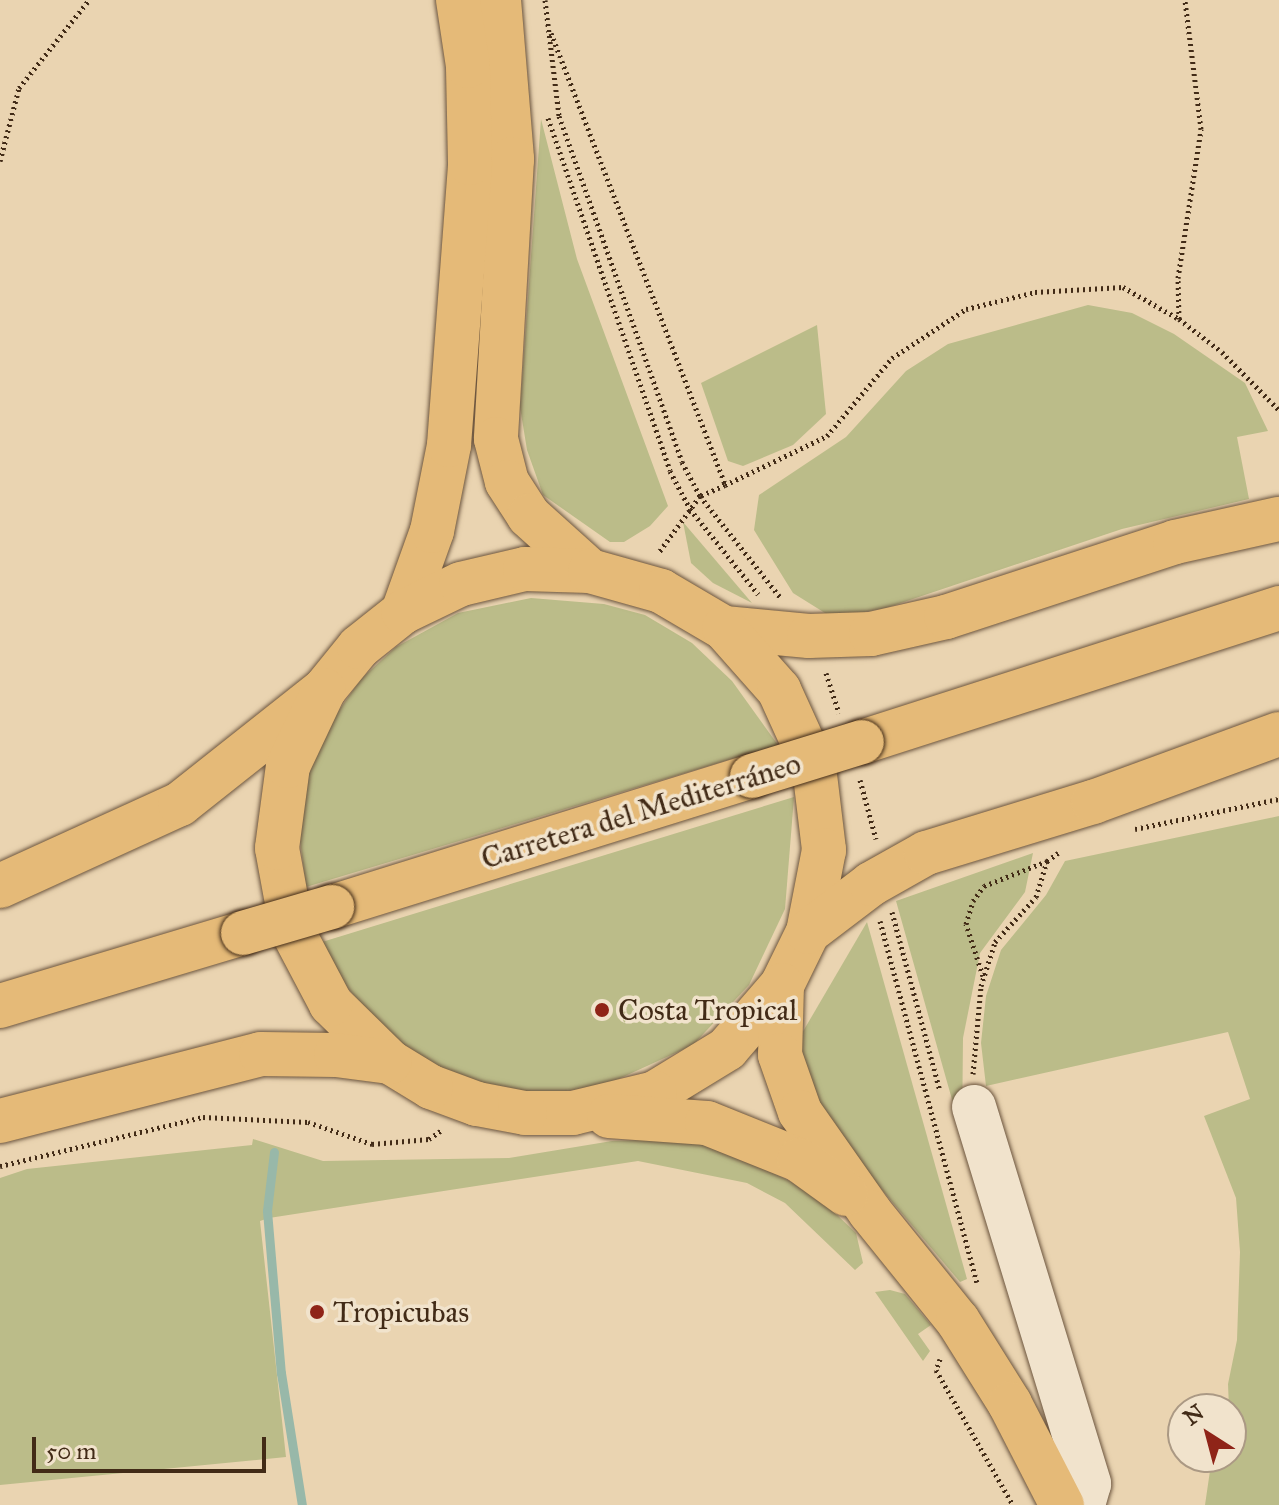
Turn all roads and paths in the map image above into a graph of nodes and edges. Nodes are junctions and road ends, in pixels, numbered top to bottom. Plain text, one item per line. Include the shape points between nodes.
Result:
1 (89, 0) edge
2 (458, 0) edge
3 (499, 0) edge
4 (545, 0) edge
5 (1185, 0) edge
6 (549, 27) junction
7 (545, 101) dead end
8 (0, 161) edge
9 (1179, 319) junction
10 (1279, 410) edge
11 (725, 485) junction
12 (700, 496) junction
13 (690, 509) junction
14 (1279, 519) edge
15 (590, 571) junction
16 (643, 586) junction
17 (767, 605) dead end
18 (789, 608) dead end
19 (1279, 608) edge
20 (403, 612) junction
21 (724, 628) junction
22 (324, 690) junction
23 (1279, 734) edge
24 (1279, 799) edge
25 (1121, 833) dead end
26 (1065, 847) dead end
27 (1047, 861) junction
28 (0, 886) edge
29 (879, 915) dead end
30 (808, 932) junction
31 (984, 977) junction
32 (782, 985) junction
33 (0, 1006) edge
34 (390, 1062) junction
35 (477, 1104) junction
36 (974, 1107) joint
37 (573, 1113) junction
38 (0, 1121) edge
39 (0, 1166) edge
40 (870, 1212) junction
41 (979, 1290) dead end
42 (943, 1355) dead end
43 (1013, 1505) edge
44 (1062, 1505) edge
45 (1083, 1505) edge

1 - 8 path via 19,88
2 - 20 main road via 468,66 470,163 449,445 432,531
3 - 15 main road via 512,159 496,439 507,482 529,516
4 - 6 path
5 - 9 path via 1201,129 1178,278
6 - 11 path
6 - 12 path via 559,116 682,462
7 - 13 path via 670,471
9 - 10 path via 1222,352
9 - 11 path via 1123,287 1035,292 966,309 892,358 827,436
11 - 12 path
12 - 13 path
12 - 18 path
13 - 16 path via 663,543
13 - 17 path
14 - 21 main road via 1175,542 946,617 871,634 809,636
15 - 16 main road
15 - 20 main road via 525,569 461,584
16 - 21 main road
19 - 33 main road, Carretera del Mediterráneo, bridge via 332,907
20 - 22 main road via 359,647
21 - 30 main road via 779,690 814,767 824,850
22 - 28 main road via 180,804
22 - 34 main road via 288,766 280,862 292,930 331,1004
23 - 30 main road via 1093,802 926,853 871,884
24 - 25 path
26 - 27 path
27 - 31 path via 1036,897 995,942
27 - 31 path via 984,886 973,901 966,924
29 - 41 path
30 - 32 main road
31 - 36 path
32 - 37 main road via 727,1049 655,1093
32 - 40 main road via 780,1055 800,1112
34 - 35 main road via 431,1087
34 - 38 main road via 261,1054
35 - 37 main road via 525,1113
35 - 39 path via 429,1139 372,1144 308,1122 203,1117
36 - 45 lane via 1089,1484
37 - 40 main road via 707,1123 799,1160
40 - 44 main road via 958,1321 1010,1404
42 - 43 path via 936,1370

